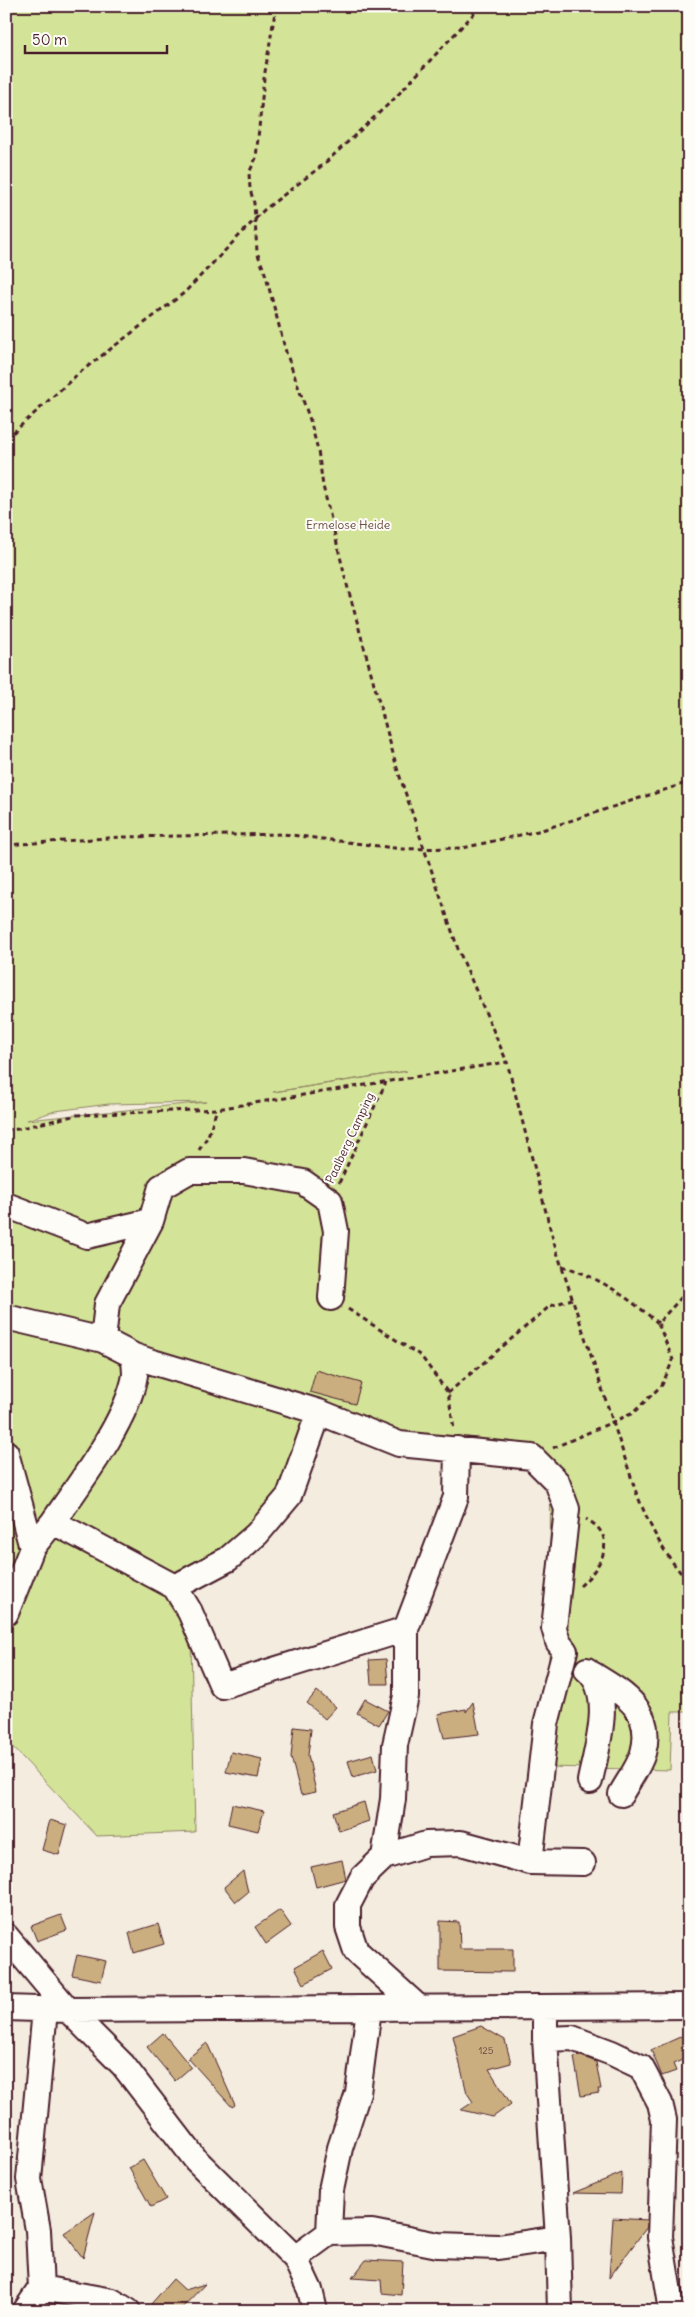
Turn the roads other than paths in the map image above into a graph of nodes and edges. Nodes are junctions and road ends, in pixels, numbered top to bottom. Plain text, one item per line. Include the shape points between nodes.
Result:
1 (6, 1205) edge
2 (151, 1221) junction
3 (331, 1298) road end
4 (6, 1317) edge
5 (103, 1340) junction
6 (134, 1356) junction
7 (319, 1412) junction
8 (457, 1449) junction
9 (6, 1453) edge
10 (53, 1522) junction
11 (32, 1548) junction
12 (175, 1587) junction
13 (6, 1613) edge
14 (406, 1629) junction
15 (565, 1652) junction
16 (592, 1674) junction
17 (590, 1781) dead end
18 (621, 1794) dead end
19 (384, 1857) junction
20 (530, 1862) junction
21 (583, 1863) dead end
22 (6, 1936) edge
23 (689, 2006) edge
24 (418, 2007) junction
25 (545, 2007) junction
26 (6, 2008) edge
27 (369, 2009) junction
28 (57, 2010) junction
29 (545, 2040) junction
30 (329, 2234) junction
31 (558, 2238) junction
32 (295, 2258) junction
33 (41, 2288) junction
34 (24, 2311) edge
35 (128, 2311) edge
36 (315, 2311) edge
37 (560, 2311) edge
38 (672, 2311) edge

1 - 2 lane via 87,1236
2 - 3 lane via 161,1187 189,1172 244,1170 302,1182 330,1201 336,1231
2 - 5 lane via 107,1304
4 - 5 lane
5 - 6 lane
6 - 7 lane
6 - 10 lane via 135,1375 127,1403 95,1460
7 - 8 lane via 399,1444
7 - 12 lane via 289,1496 257,1534 228,1559
8 - 14 lane via 456,1497
8 - 15 lane via 532,1457 557,1482 567,1509 554,1628
9 - 11 lane
10 - 11 lane
10 - 12 lane
11 - 13 lane
12 - 14 lane via 190,1612 222,1686
14 - 19 lane via 406,1696 395,1745 393,1799
15 - 16 lane
15 - 20 lane via 546,1724
16 - 17 lane via 600,1686 602,1721
16 - 18 lane via 636,1705 645,1726 643,1753
19 - 20 lane via 426,1844 460,1843
19 - 24 lane via 362,1878 348,1904 348,1927 356,1951
20 - 21 lane
22 - 28 lane
23 - 25 lane
24 - 25 lane
24 - 27 lane
25 - 29 lane
26 - 28 lane
27 - 28 lane
27 - 30 lane via 358,2093 340,2148 331,2190
28 - 32 lane via 123,2064 196,2160
28 - 33 lane via 29,2179 38,2230
29 - 31 lane
29 - 38 lane via 572,2038 641,2067 660,2103 664,2120 660,2237
30 - 31 lane via 372,2232 438,2244 498,2247
30 - 32 lane
31 - 37 lane
32 - 36 lane via 310,2290
33 - 34 lane
33 - 35 lane via 112,2301

